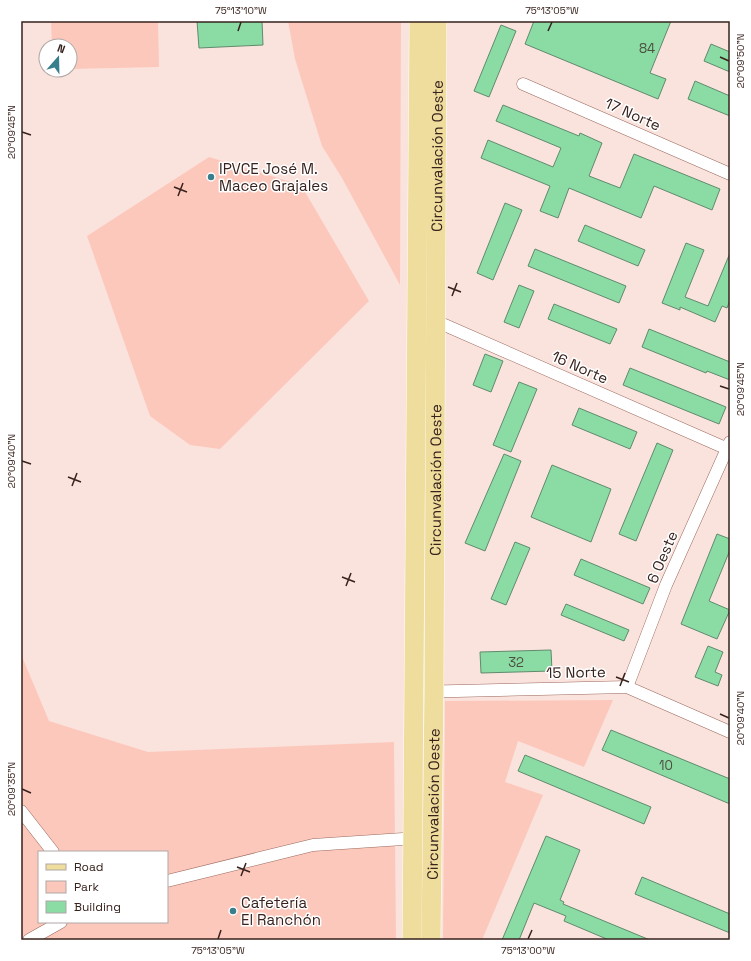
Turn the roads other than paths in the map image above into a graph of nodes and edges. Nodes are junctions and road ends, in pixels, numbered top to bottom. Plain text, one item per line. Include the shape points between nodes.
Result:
1 (419, 21) edge
2 (437, 21) edge
3 (523, 84) dead end
4 (730, 174) edge
5 (417, 313) junction
6 (435, 321) junction
7 (729, 447) edge
8 (627, 687) junction
9 (434, 691) junction
10 (414, 692) junction
11 (730, 732) edge
12 (21, 811) edge
13 (432, 836) junction
14 (413, 838) junction
15 (52, 851) edge
16 (168, 881) edge
17 (59, 923) edge
18 (29, 940) edge
19 (412, 940) edge
20 (431, 940) edge

1 - 5 main road, Circunvalación Oeste
2 - 6 main road, Circunvalación Oeste
3 - 4 street, 17 Norte
5 - 6 street, 16 Norte
5 - 10 main road, Circunvalación Oeste
6 - 7 street, 16 Norte
6 - 9 main road, Circunvalación Oeste
7 - 8 street, 6 Oeste via 666,585
8 - 9 street, 15 Norte
8 - 11 street, 15 Norte
9 - 10 street, 15 Norte
9 - 13 main road, Circunvalación Oeste
10 - 14 main road, Circunvalación Oeste
12 - 15 street
13 - 14 street
13 - 20 main road, Circunvalación Oeste
14 - 16 street via 313,845
14 - 19 main road, Circunvalación Oeste
17 - 18 street

